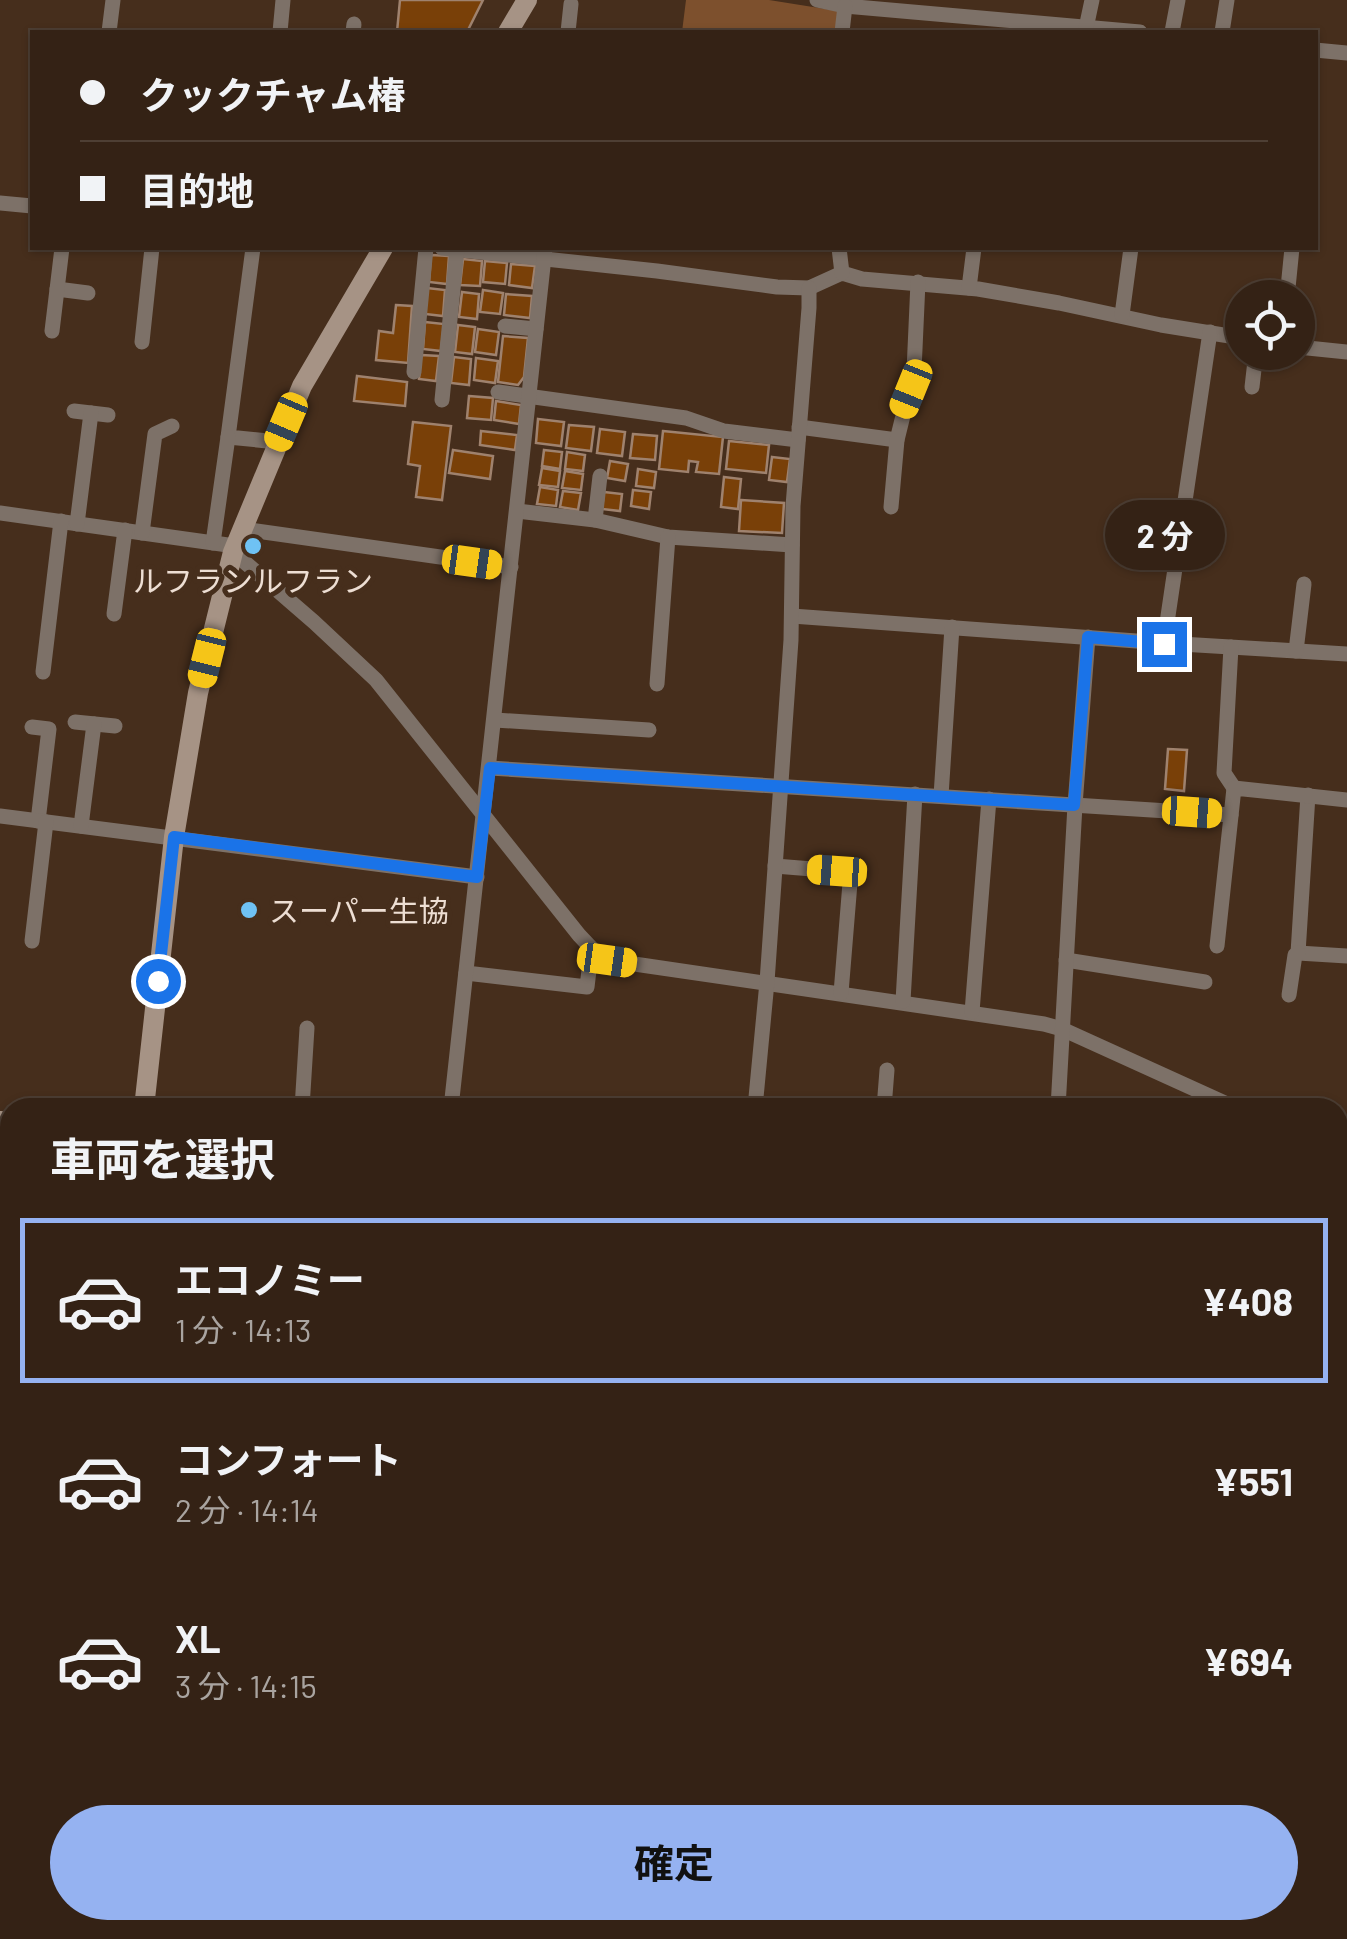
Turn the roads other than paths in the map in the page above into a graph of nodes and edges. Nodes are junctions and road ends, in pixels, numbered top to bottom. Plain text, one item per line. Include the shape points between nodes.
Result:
1 (113, 0) edge
2 (283, 0) edge
3 (526, 0) edge
4 (816, 0) edge
5 (1092, 0) edge
6 (1178, 0) edge
7 (1227, 0) edge
8 (569, 1) edge
9 (840, 3) edge
10 (950, 24) edge
11 (1086, 28) junction
12 (1053, 29) edge
13 (109, 30) edge
14 (280, 30) edge
15 (509, 30) edge
16 (568, 30) edge
17 (842, 30) edge
18 (1113, 30) edge
19 (1172, 30) edge
20 (1222, 30) edge
21 (1318, 50) edge
22 (1347, 54) edge
23 (0, 203) edge
24 (30, 206) edge
25 (62, 250) edge
26 (152, 250) edge
27 (253, 250) edge
28 (382, 250) edge
29 (426, 250) edge
30 (450, 250) edge
31 (488, 250) edge
32 (838, 250) edge
33 (974, 250) edge
34 (1130, 250) edge
35 (1292, 250) edge
36 (544, 253) edge
37 (842, 273) junction
38 (1289, 280) edge
39 (918, 282) junction
40 (809, 288) junction
41 (969, 288) junction
42 (57, 290) junction
43 (88, 293) dead end
44 (1122, 315) junction
45 (505, 326) dead end
46 (536, 329) junction
47 (52, 331) dead end
48 (1210, 332) junction
49 (1225, 335) edge
50 (142, 342) dead end
51 (1315, 349) edge
52 (1347, 352) edge
53 (1254, 370) edge
54 (414, 372) dead end
55 (1252, 387) dead end
56 (498, 392) dead end
57 (529, 396) junction
58 (442, 400) dead end
59 (74, 411) dead end
60 (172, 426) dead end
61 (799, 434) junction
62 (228, 437) junction
63 (897, 440) junction
64 (278, 442) junction
65 (600, 476) dead end
66 (891, 507) dead end
67 (517, 511) junction
68 (0, 513) edge
69 (594, 520) junction
70 (69, 523) junction
71 (134, 532) junction
72 (668, 538) junction
73 (213, 542) junction
74 (236, 542) junction
75 (792, 545) junction
76 (511, 567) junction
77 (1304, 584) dead end
78 (114, 614) dead end
79 (792, 616) junction
80 (952, 627) junction
81 (1088, 637) junction
82 (642, 644) dead end
83 (1164, 644) junction
84 (660, 646) junction
85 (1231, 646) junction
86 (1296, 650) junction
87 (1347, 654) edge
88 (44, 672) dead end
89 (657, 684) dead end
90 (495, 720) junction
91 (75, 722) dead end
92 (94, 724) junction
93 (114, 726) dead end
94 (32, 728) dead end
95 (649, 730) dead end
96 (490, 768) junction
97 (781, 786) junction
98 (1234, 788) junction
99 (914, 794) junction
100 (942, 796) junction
101 (1308, 796) junction
102 (988, 799) junction
103 (1347, 800) edge
104 (1074, 805) junction
105 (1231, 815) junction
106 (0, 816) edge
107 (484, 818) junction
108 (42, 822) junction
109 (82, 826) junction
110 (174, 837) junction
111 (775, 866) junction
112 (477, 877) junction
113 (32, 941) dead end
114 (1218, 946) dead end
115 (596, 953) junction
116 (1298, 953) junction
117 (1347, 956) edge
118 (1066, 960) junction
119 (466, 974) junction
120 (767, 982) junction
121 (1205, 982) dead end
122 (842, 992) junction
123 (1290, 995) dead end
124 (903, 1002) junction
125 (972, 1012) junction
126 (307, 1028) dead end
127 (1062, 1029) junction
128 (887, 1070) dead end
129 (145, 1098) edge
130 (303, 1098) edge
131 (452, 1098) edge
132 (756, 1098) edge
133 (885, 1098) edge
134 (1059, 1098) edge
135 (1214, 1098) edge

1 - 13 street
2 - 14 street
3 - 15 street
4 - 9 street
5 - 11 street
6 - 19 street
7 - 20 street
8 - 16 street
9 - 10 street
9 - 17 street
10 - 12 street
11 - 12 street
11 - 18 street
21 - 22 street
23 - 24 street
25 - 42 street
26 - 50 street
27 - 62 street
28 - 64 street via 302,386
29 - 54 street
30 - 58 street
31 - 36 street
32 - 37 street
33 - 41 street
34 - 44 street
35 - 38 street
36 - 40 street
36 - 46 street
37 - 39 street
37 - 40 street
39 - 41 street
39 - 63 street via 914,371
40 - 61 street
41 - 44 street
42 - 43 street
42 - 47 street
44 - 48 street
45 - 46 street
46 - 57 street
48 - 49 street
48 - 83 street
51 - 52 street
53 - 55 street
56 - 57 street
57 - 61 street via 686,418 724,431
57 - 67 street
59 - 70 street via 100,414
60 - 71 street via 156,434
61 - 63 street
61 - 75 street
62 - 64 street
62 - 73 street
63 - 66 street
64 - 74 street
65 - 69 street
67 - 69 street
67 - 76 street
68 - 70 street
69 - 72 street
70 - 71 street
70 - 88 street
71 - 73 street
71 - 78 street
72 - 75 street
72 - 84 street
73 - 74 street
74 - 76 street
74 - 107 street via 376,680
74 - 110 street via 198,693
75 - 79 street
76 - 90 street
77 - 86 street
79 - 80 street
79 - 97 street
80 - 81 street
80 - 100 street
81 - 83 street
81 - 104 street
82 - 84 street
83 - 85 street
84 - 89 street
85 - 86 street
85 - 98 street via 1224,774
86 - 87 street
90 - 95 street
90 - 96 street
91 - 92 street
92 - 93 street
92 - 109 street
94 - 108 street via 48,730
96 - 97 street
96 - 107 street
97 - 99 street
97 - 111 street
98 - 101 street
98 - 105 street
99 - 100 street
99 - 124 street
100 - 102 street
101 - 103 street
101 - 116 street
102 - 104 street
102 - 125 street
104 - 105 street
104 - 118 street
105 - 114 street
106 - 108 street
107 - 112 street
107 - 115 street
108 - 109 street
108 - 113 street
109 - 110 street
110 - 112 street
110 - 129 street
111 - 120 street
111 - 122 street via 837,871 848,878
112 - 119 street
115 - 119 street via 587,987
115 - 120 street via 607,960
116 - 117 street
116 - 123 street
118 - 121 street
118 - 127 street
119 - 131 street
120 - 122 street
120 - 132 street
122 - 124 street
124 - 125 street
125 - 127 street
126 - 130 street
127 - 134 street
127 - 135 street
128 - 133 street

